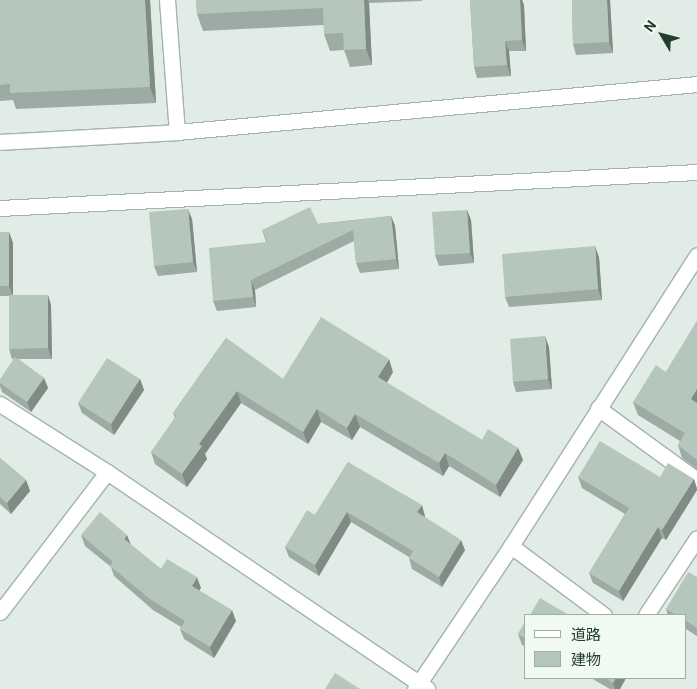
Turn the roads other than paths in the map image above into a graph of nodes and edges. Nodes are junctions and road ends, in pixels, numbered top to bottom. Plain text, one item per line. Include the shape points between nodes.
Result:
1 (167, 0) edge
2 (697, 84) edge
3 (177, 132) junction
4 (0, 142) edge
5 (697, 172) edge
6 (0, 208) edge
7 (697, 255) edge
8 (0, 404) edge
9 (598, 408) junction
10 (108, 472) junction
11 (697, 480) edge
12 (697, 538) edge
13 (511, 546) junction
14 (0, 612) edge
15 (603, 614) edge
16 (647, 614) edge
17 (421, 687) edge

1 - 3 street
2 - 3 street
3 - 4 street
5 - 6 street
7 - 9 street
8 - 10 street
9 - 11 street
9 - 13 street
10 - 14 street
10 - 17 street
12 - 16 street
13 - 15 street
13 - 17 street

